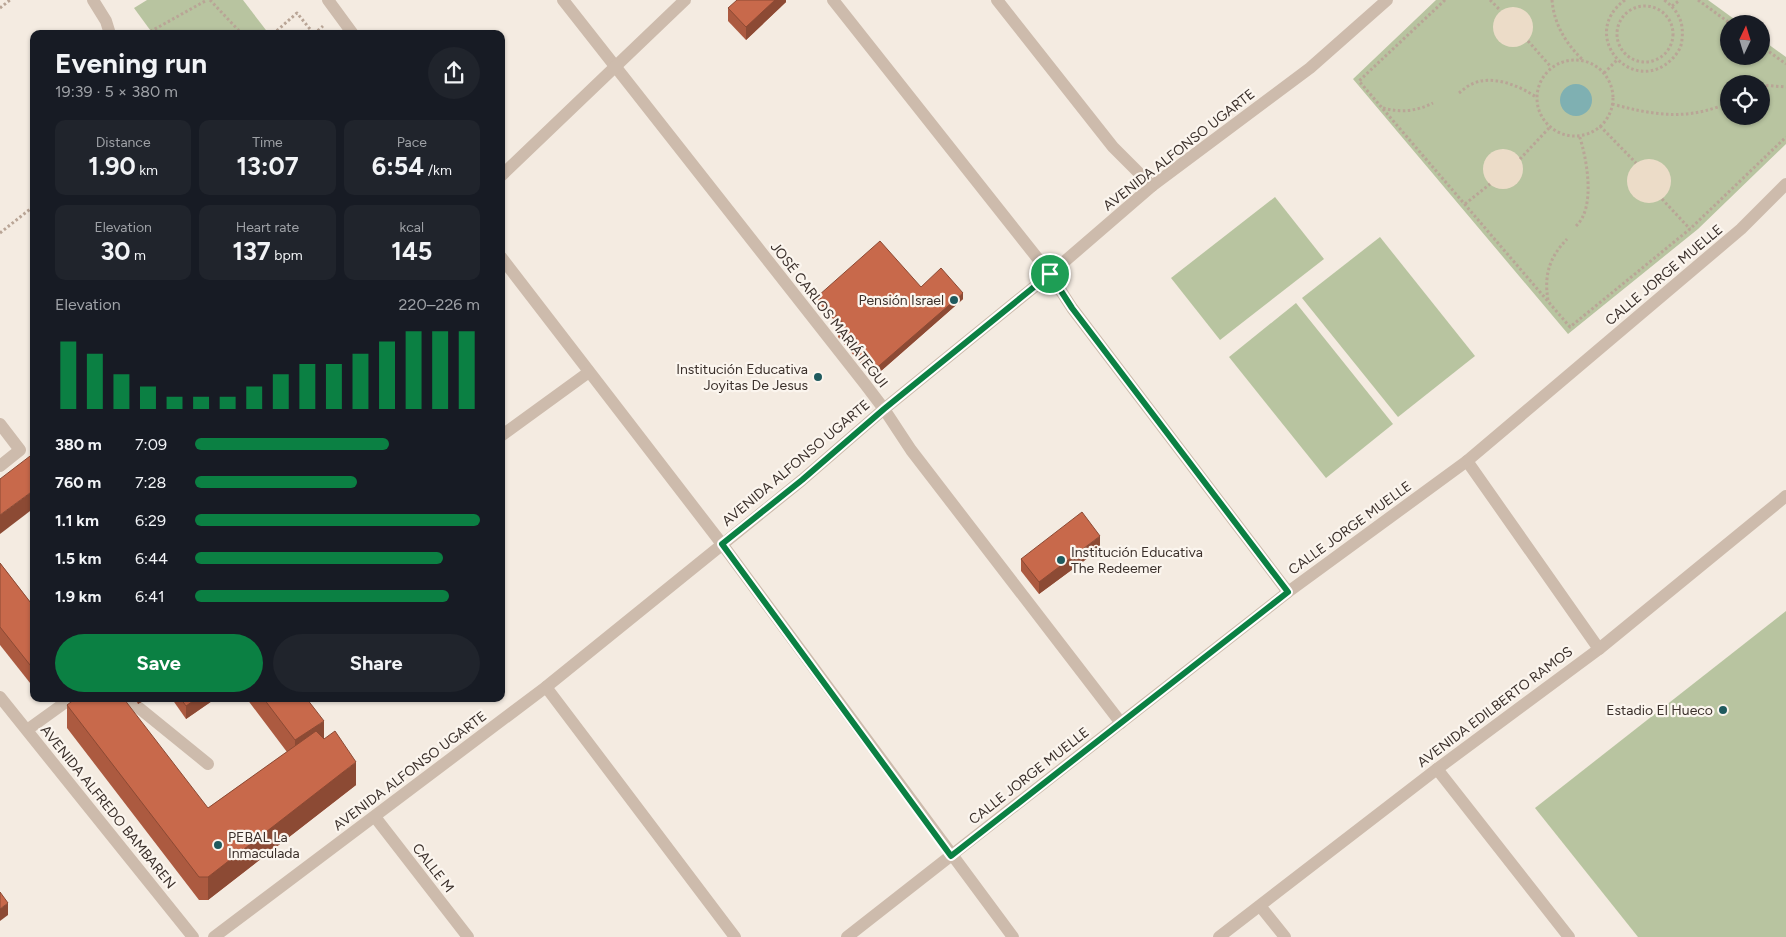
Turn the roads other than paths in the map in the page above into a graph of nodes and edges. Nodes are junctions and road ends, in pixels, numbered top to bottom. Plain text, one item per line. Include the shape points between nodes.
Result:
1 (93, 0) edge
2 (328, 0) edge
3 (563, 0) edge
4 (685, 0) edge
5 (833, 0) edge
6 (997, 0) edge
7 (1387, 0) edge
8 (109, 30) edge
9 (350, 30) edge
10 (616, 66) junction
11 (505, 172) edge
12 (1786, 184) edge
13 (1152, 186) junction
14 (505, 262) edge
15 (1050, 274) junction
16 (589, 372) junction
17 (884, 409) junction
18 (0, 424) edge
19 (505, 433) edge
20 (1467, 461) junction
21 (0, 466) edge
22 (1786, 496) edge
23 (722, 544) junction
24 (1288, 592) junction
25 (1599, 649) junction
26 (546, 687) junction
27 (0, 697) edge
28 (66, 702) edge
29 (132, 702) edge
30 (1122, 723) junction
31 (27, 730) junction
32 (208, 764) dead end
33 (1437, 769) junction
34 (375, 817) junction
35 (951, 856) junction
36 (1260, 906) junction
37 (193, 937) edge
38 (214, 937) edge
39 (468, 937) edge
40 (735, 937) edge
41 (847, 937) edge
42 (1013, 937) edge
43 (1219, 937) edge
44 (1285, 937) edge
45 (1569, 937) edge

1 - 8 street
2 - 9 street
3 - 10 street, JOSÉ CARLOS MARIÁTEGUI
4 - 10 street
5 - 15 street
6 - 13 street via 1113,147
7 - 13 street, AVENIDA ALFONSO UGARTE via 1310,68
10 - 11 street
10 - 17 street, JOSÉ CARLOS MARIÁTEGUI
12 - 20 street, CALLE JORGE MUELLE via 1741,229
13 - 15 street, AVENIDA ALFONSO UGARTE
14 - 16 street
15 - 17 street, AVENIDA ALFONSO UGARTE
15 - 24 street via 1072,308
16 - 19 street
16 - 23 street
17 - 23 street, AVENIDA ALFONSO UGARTE
17 - 30 street, JOSÉ CARLOS MARIÁTEGUI via 911,450
18 - 21 street via 20,450
20 - 24 street, CALLE JORGE MUELLE
20 - 25 street
22 - 25 street, AVENIDA EDILBERTO RAMOS
23 - 26 street, AVENIDA ALFONSO UGARTE
23 - 35 street
24 - 30 street, CALLE JORGE MUELLE
25 - 33 street, AVENIDA EDILBERTO RAMOS
26 - 34 street, AVENIDA ALFONSO UGARTE
26 - 40 street
27 - 31 street, AVENIDA ALFREDO BAMBAREN
28 - 31 street
29 - 32 street
30 - 35 street, CALLE JORGE MUELLE
31 - 37 street, AVENIDA ALFREDO BAMBAREN
33 - 36 street, AVENIDA EDILBERTO RAMOS
33 - 45 street
34 - 38 street, AVENIDA ALFONSO UGARTE
34 - 39 street, CALLE M
35 - 41 street, CALLE JORGE MUELLE
35 - 42 street
36 - 43 street, AVENIDA EDILBERTO RAMOS
36 - 44 street

